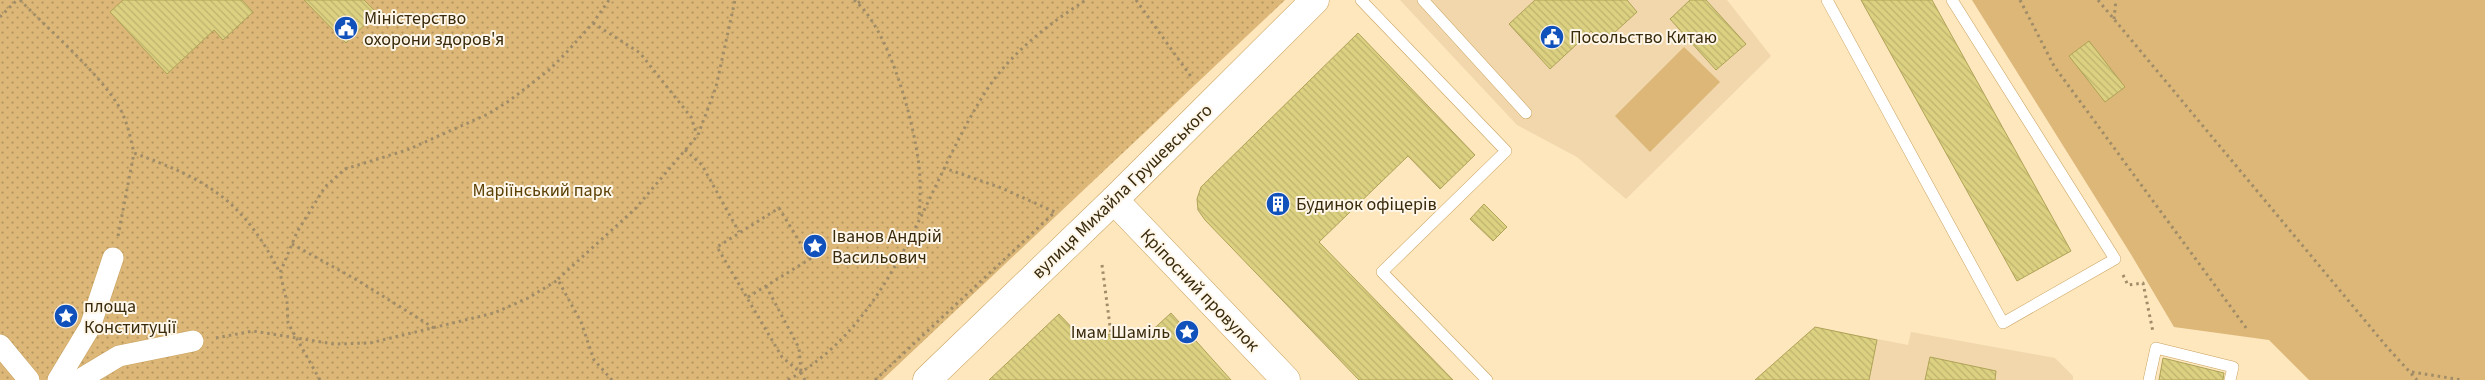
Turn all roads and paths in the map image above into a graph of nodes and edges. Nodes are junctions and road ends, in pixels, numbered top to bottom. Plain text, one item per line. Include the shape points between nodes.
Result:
1 (18, 0) edge
2 (609, 0) edge
3 (735, 0) edge
4 (854, 0) edge
5 (862, 0) edge
6 (1086, 0) edge
7 (1136, 0) edge
8 (1315, 0) edge
9 (1361, 0) edge
10 (1423, 0) edge
11 (1827, 0) edge
12 (1952, 0) edge
13 (2020, 0) edge
14 (2098, 0) edge
15 (2116, 0) edge
16 (858, 3) junction
17 (0, 17) edge
18 (2114, 19) junction
19 (593, 23) junction
20 (1192, 78) dead end
21 (1526, 113) dead end
22 (698, 135) junction
23 (685, 150) junction
24 (134, 153) junction
25 (944, 168) junction
26 (1114, 200) junction
27 (919, 221) junction
28 (739, 232) junction
29 (292, 244) junction
30 (113, 258) joint
31 (2115, 259) junction
32 (1102, 265) dead end
33 (280, 273) junction
34 (558, 280) junction
35 (766, 286) junction
36 (748, 297) junction
37 (434, 328) junction
38 (2247, 329) dead end
39 (1111, 334) dead end
40 (296, 340) junction
41 (193, 341) joint
42 (0, 345) edge
43 (2156, 348) junction
44 (2412, 372) junction
45 (801, 373) junction
46 (29, 380) edge
47 (58, 380) edge
48 (79, 380) edge
49 (320, 380) edge
50 (612, 380) edge
51 (788, 380) edge
52 (805, 380) edge
53 (875, 380) edge
54 (927, 380) edge
55 (1286, 380) edge
56 (1487, 380) edge
57 (2149, 380) edge
58 (2230, 380) edge
59 (2417, 380) edge
60 (2462, 380) edge

1 - 17 path
1 - 24 path via 118,105
2 - 19 path
3 - 22 path via 716,87
4 - 16 path
5 - 16 path
6 - 25 path via 1041,32 989,87
7 - 20 path
8 - 26 main road, вулиця Михайла Грушевського
9 - 56 lane via 1506,151 1382,272
10 - 21 lane
11 - 31 lane via 2003,323
12 - 31 lane
13 - 38 path via 2054,66
14 - 18 path
15 - 18 path
16 - 27 path via 883,40 907,108 919,164
18 - 44 path via 2387,347
19 - 22 path via 640,53 690,117
19 - 29 path via 549,70 488,114 407,150 345,169 325,187
22 - 23 path
23 - 28 path via 702,165
23 - 34 path via 635,209
24 - 30 path
24 - 33 path via 186,173 224,197 260,238
25 - 27 path
25 - 53 path via 999,187 1055,212
26 - 54 main road, вулиця Михайла Грушевського
26 - 55 main road, Кріпосний провулок
27 - 45 path via 892,271 856,325
28 - 35 path via 778,208 810,259
28 - 36 path via 716,247
29 - 33 path
29 - 37 path
30 - 47 street via 90,327
31 - 43 path via 2128,285 2143,283
32 - 39 path
33 - 40 path via 288,323
34 - 37 path via 511,307
34 - 50 path via 581,322 594,360
35 - 36 path
35 - 45 path via 799,348
36 - 45 path via 782,357
37 - 40 path via 352,345
40 - 41 path via 252,331
40 - 49 path
41 - 48 street via 120,356
42 - 46 street
43 - 57 lane
43 - 58 lane via 2233,367
44 - 59 path
44 - 60 path
45 - 51 path
45 - 52 path

